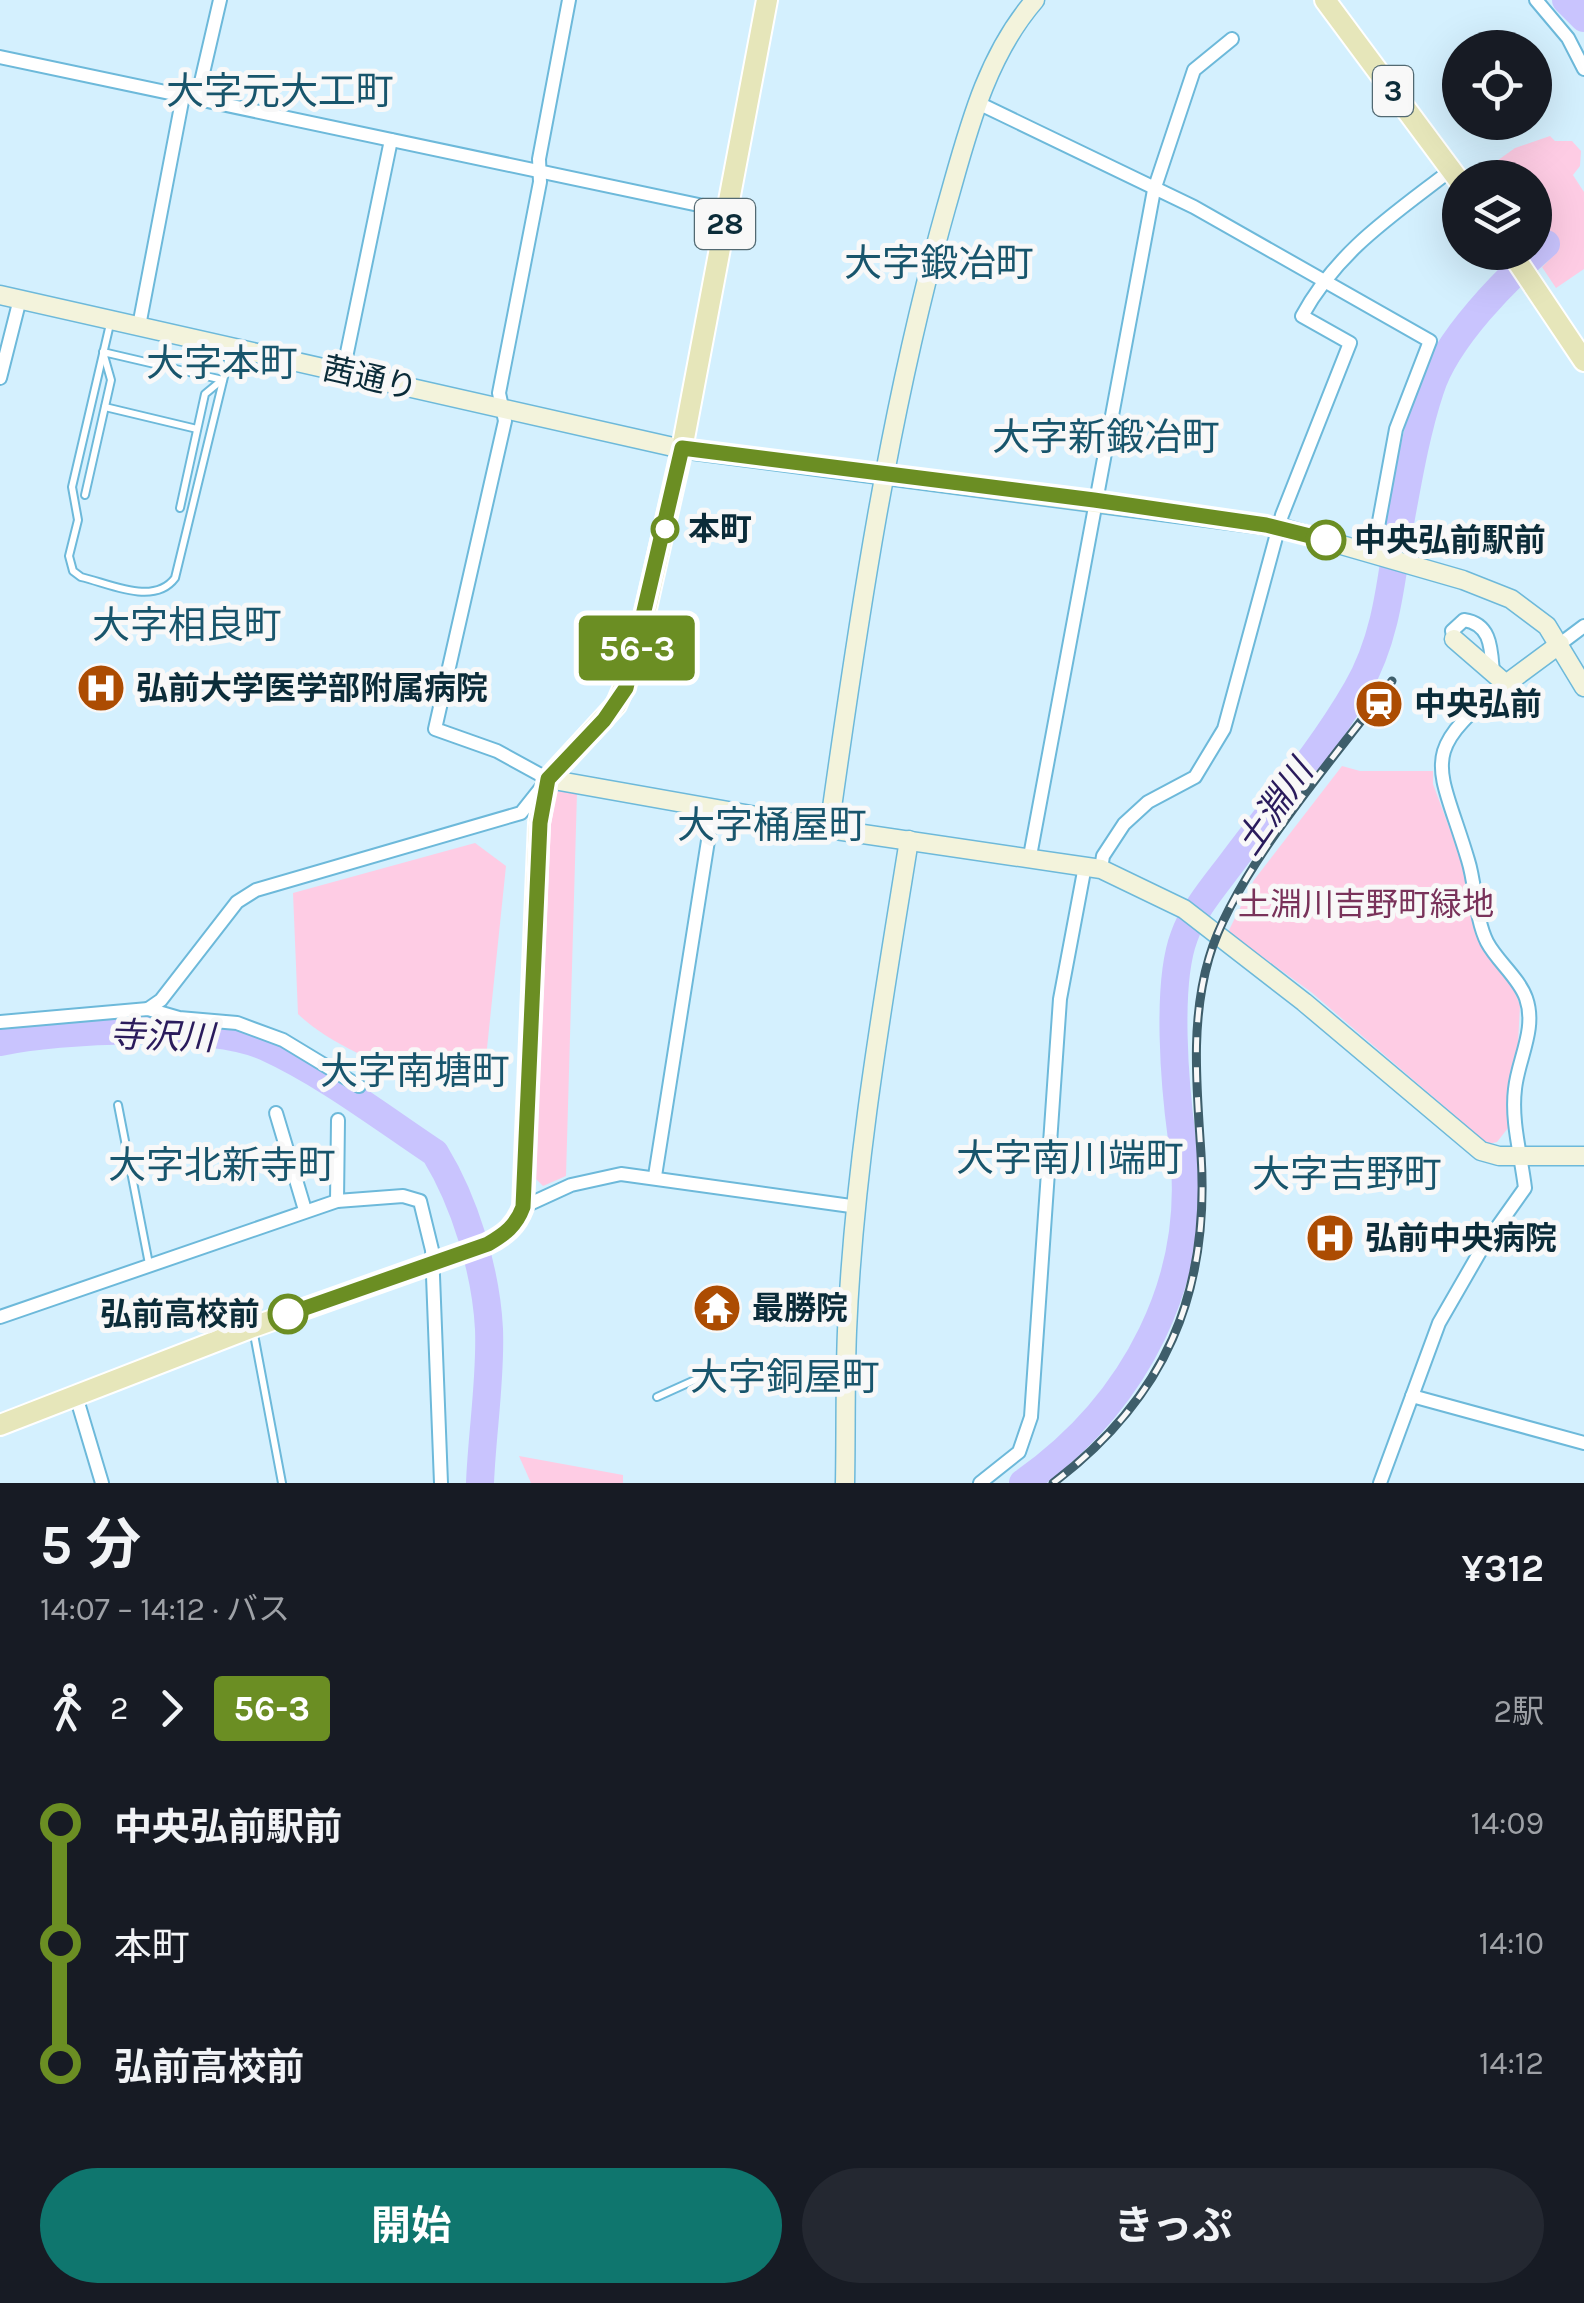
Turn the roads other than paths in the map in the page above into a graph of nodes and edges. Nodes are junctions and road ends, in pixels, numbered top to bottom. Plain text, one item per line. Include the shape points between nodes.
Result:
1 (220, 0) edge
2 (569, 0) edge
3 (767, 0) edge
4 (1324, 0) edge
5 (1536, 0) edge
6 (1026, 2) edge
7 (1232, 39) dead end
8 (0, 57) edge
9 (1584, 69) edge
10 (190, 97) junction
11 (976, 102) junction
12 (391, 140) junction
13 (1444, 160) edge
14 (540, 171) junction
15 (1442, 185) edge
16 (1154, 190) junction
17 (727, 211) junction
18 (1523, 270) edge
19 (1323, 278) junction
20 (0, 295) edge
21 (20, 299) junction
22 (111, 320) junction
23 (139, 326) junction
24 (231, 347) junction
25 (104, 352) junction
26 (1584, 360) edge
27 (343, 372) junction
28 (0, 378) edge
29 (223, 380) junction
30 (105, 406) junction
31 (501, 408) junction
32 (197, 430) junction
33 (682, 448) junction
34 (886, 475) junction
35 (85, 495) dead end
36 (1094, 500) junction
37 (180, 508) dead end
38 (1279, 527) junction
39 (1376, 555) junction
40 (1584, 626) edge
41 (1454, 639) joint
42 (1560, 644) junction
43 (1499, 679) junction
44 (1584, 687) edge
45 (548, 779) junction
46 (713, 809) junction
47 (829, 829) junction
48 (910, 840) junction
49 (1030, 856) junction
50 (1093, 867) junction
51 (148, 1009) junction
52 (0, 1022) edge
53 (359, 1086) dead end
54 (118, 1106) dead end
55 (276, 1113) dead end
56 (338, 1120) dead end
57 (1521, 1155) junction
58 (1584, 1156) edge
59 (655, 1176) junction
60 (336, 1201) junction
61 (523, 1207) junction
62 (858, 1208) junction
63 (304, 1210) junction
64 (434, 1263) junction
65 (150, 1266) junction
66 (0, 1317) edge
67 (253, 1327) junction
68 (846, 1367) junction
69 (76, 1396) junction
70 (1412, 1396) junction
71 (656, 1398) dead end
72 (0, 1425) edge
73 (1584, 1443) edge
74 (102, 1483) edge
75 (282, 1483) edge
76 (441, 1483) edge
77 (845, 1483) edge
78 (980, 1483) edge
79 (1380, 1483) edge

1 - 10 street
2 - 14 street
3 - 17 main road, 28
4 - 13 main road, 3
5 - 9 street
6 - 11 street
7 - 16 street via 1194,70
8 - 10 street
10 - 12 street
10 - 23 street
11 - 16 street
11 - 34 street via 921,307
12 - 14 street
12 - 27 street
14 - 17 street
14 - 31 street
15 - 19 street via 1382,223
16 - 19 street
16 - 36 street
17 - 33 main road, 28
18 - 26 main road
19 - 38 street via 1302,316 1350,343
19 - 39 street via 1430,341 1396,430
20 - 21 street, 茜通り
21 - 22 street, 茜通り
21 - 28 street
22 - 23 street, 茜通り
22 - 25 lane
23 - 24 street, 茜通り
24 - 27 street, 茜通り
24 - 29 lane
25 - 29 lane
25 - 29 lane via 72,487 78,520 69,556 81,577 152,594 175,578
25 - 30 lane via 111,380
27 - 31 street, 茜通り
29 - 32 lane via 205,394
30 - 32 lane
30 - 35 lane
31 - 33 street, 茜通り
31 - 45 street via 504,421 435,729
32 - 37 lane
33 - 34 street, 茜通り
33 - 45 main road, 28 via 626,688
34 - 36 street, 茜通り
34 - 47 street
36 - 38 street, 茜通り
36 - 49 street
38 - 39 street, 茜通り
38 - 50 street via 1224,729 1195,777 1148,802
39 - 42 street, 茜通り via 1511,599
40 - 42 street
41 - 43 street
41 - 43 street via 1452,631 1464,620 1489,635
42 - 43 street
42 - 44 street, 茜通り
43 - 57 street via 1458,724 1440,759 1484,937 1526,998 1529,1031 1514,1089
45 - 46 street
45 - 51 street via 520,813 256,890 237,902
45 - 61 main road via 540,823
46 - 47 street
46 - 59 street
47 - 48 street
48 - 49 street
48 - 62 street
49 - 50 street
50 - 57 street via 1189,912 1481,1152
50 - 78 street via 1060,999 1031,1417 1018,1452
51 - 52 street
51 - 53 street via 258,1028
54 - 65 lane
55 - 63 street
56 - 60 street
57 - 58 street
57 - 70 street via 1525,1188 1480,1250 1440,1323
59 - 61 street via 604,1176
59 - 62 street
60 - 63 street
60 - 64 street via 420,1201
61 - 64 main road via 512,1229
62 - 68 street
63 - 65 street
64 - 67 main road
64 - 76 street
65 - 66 street
67 - 69 main road
67 - 75 lane
68 - 71 lane via 717,1370
68 - 77 street
69 - 72 main road
69 - 74 street
70 - 73 street
70 - 79 street

